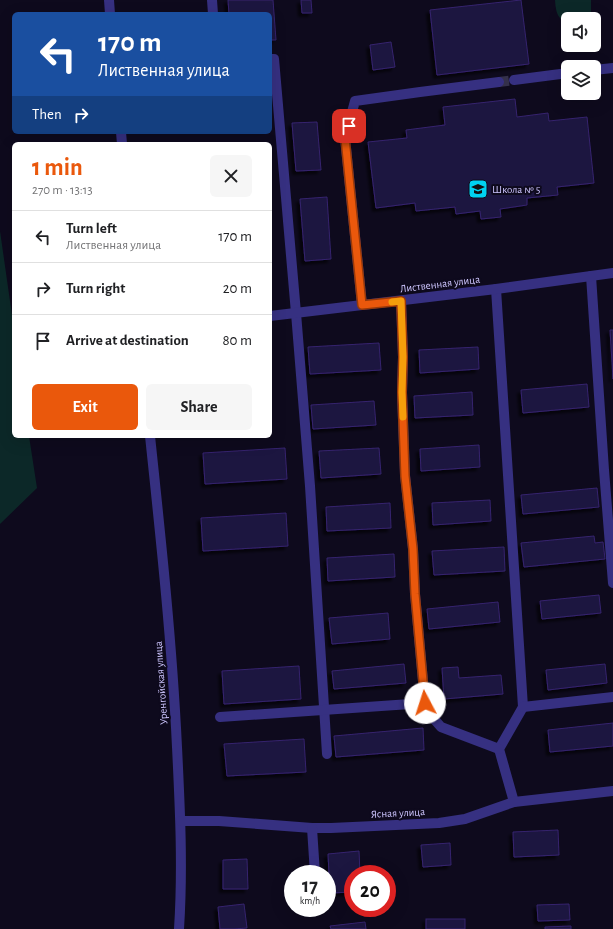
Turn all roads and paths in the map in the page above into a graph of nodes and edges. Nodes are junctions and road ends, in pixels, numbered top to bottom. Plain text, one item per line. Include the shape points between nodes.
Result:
1 (109, 0) edge
2 (212, 0) edge
3 (110, 12) edge
4 (213, 12) edge
5 (272, 59) edge
6 (613, 68) edge
7 (601, 69) edge
8 (561, 74) edge
9 (514, 80) tunnel mouth
10 (499, 82) tunnel mouth
11 (613, 273) edge
12 (591, 276) junction
13 (496, 289) junction
14 (401, 301) junction
15 (362, 305) junction
16 (296, 313) junction
17 (272, 316) edge
18 (150, 438) edge
19 (612, 561) edge
20 (613, 583) edge
21 (613, 697) edge
22 (425, 703) junction
23 (523, 706) junction
24 (324, 710) junction
25 (220, 717) dead end
26 (499, 749) junction
27 (327, 754) dead end
28 (613, 791) edge
29 (514, 802) junction
30 (181, 821) junction
31 (312, 828) junction
32 (314, 865) edge
33 (179, 929) edge

1 - 3 street
2 - 4 street
5 - 16 street
6 - 7 street
8 - 9 street
10 - 15 street via 356,101 345,138
11 - 12 street, Лиственная улица
12 - 13 street, Лиственная улица
12 - 19 street
13 - 14 street, Лиственная улица
13 - 23 street
14 - 15 street, Лиственная улица
14 - 22 street via 405,476
15 - 16 street, Лиственная улица
16 - 17 street, Лиственная улица
16 - 24 street
18 - 30 street, Уренгойская улица via 165,577
19 - 20 street
21 - 23 street
22 - 24 street
22 - 26 street via 428,712 441,727
23 - 26 street
24 - 25 street
24 - 27 street
26 - 29 street
28 - 29 street, Ясная улица
29 - 31 street, Ясная улица via 464,819 439,823
30 - 31 street, Ясная улица
30 - 33 street, Уренгойская улица
31 - 32 street

